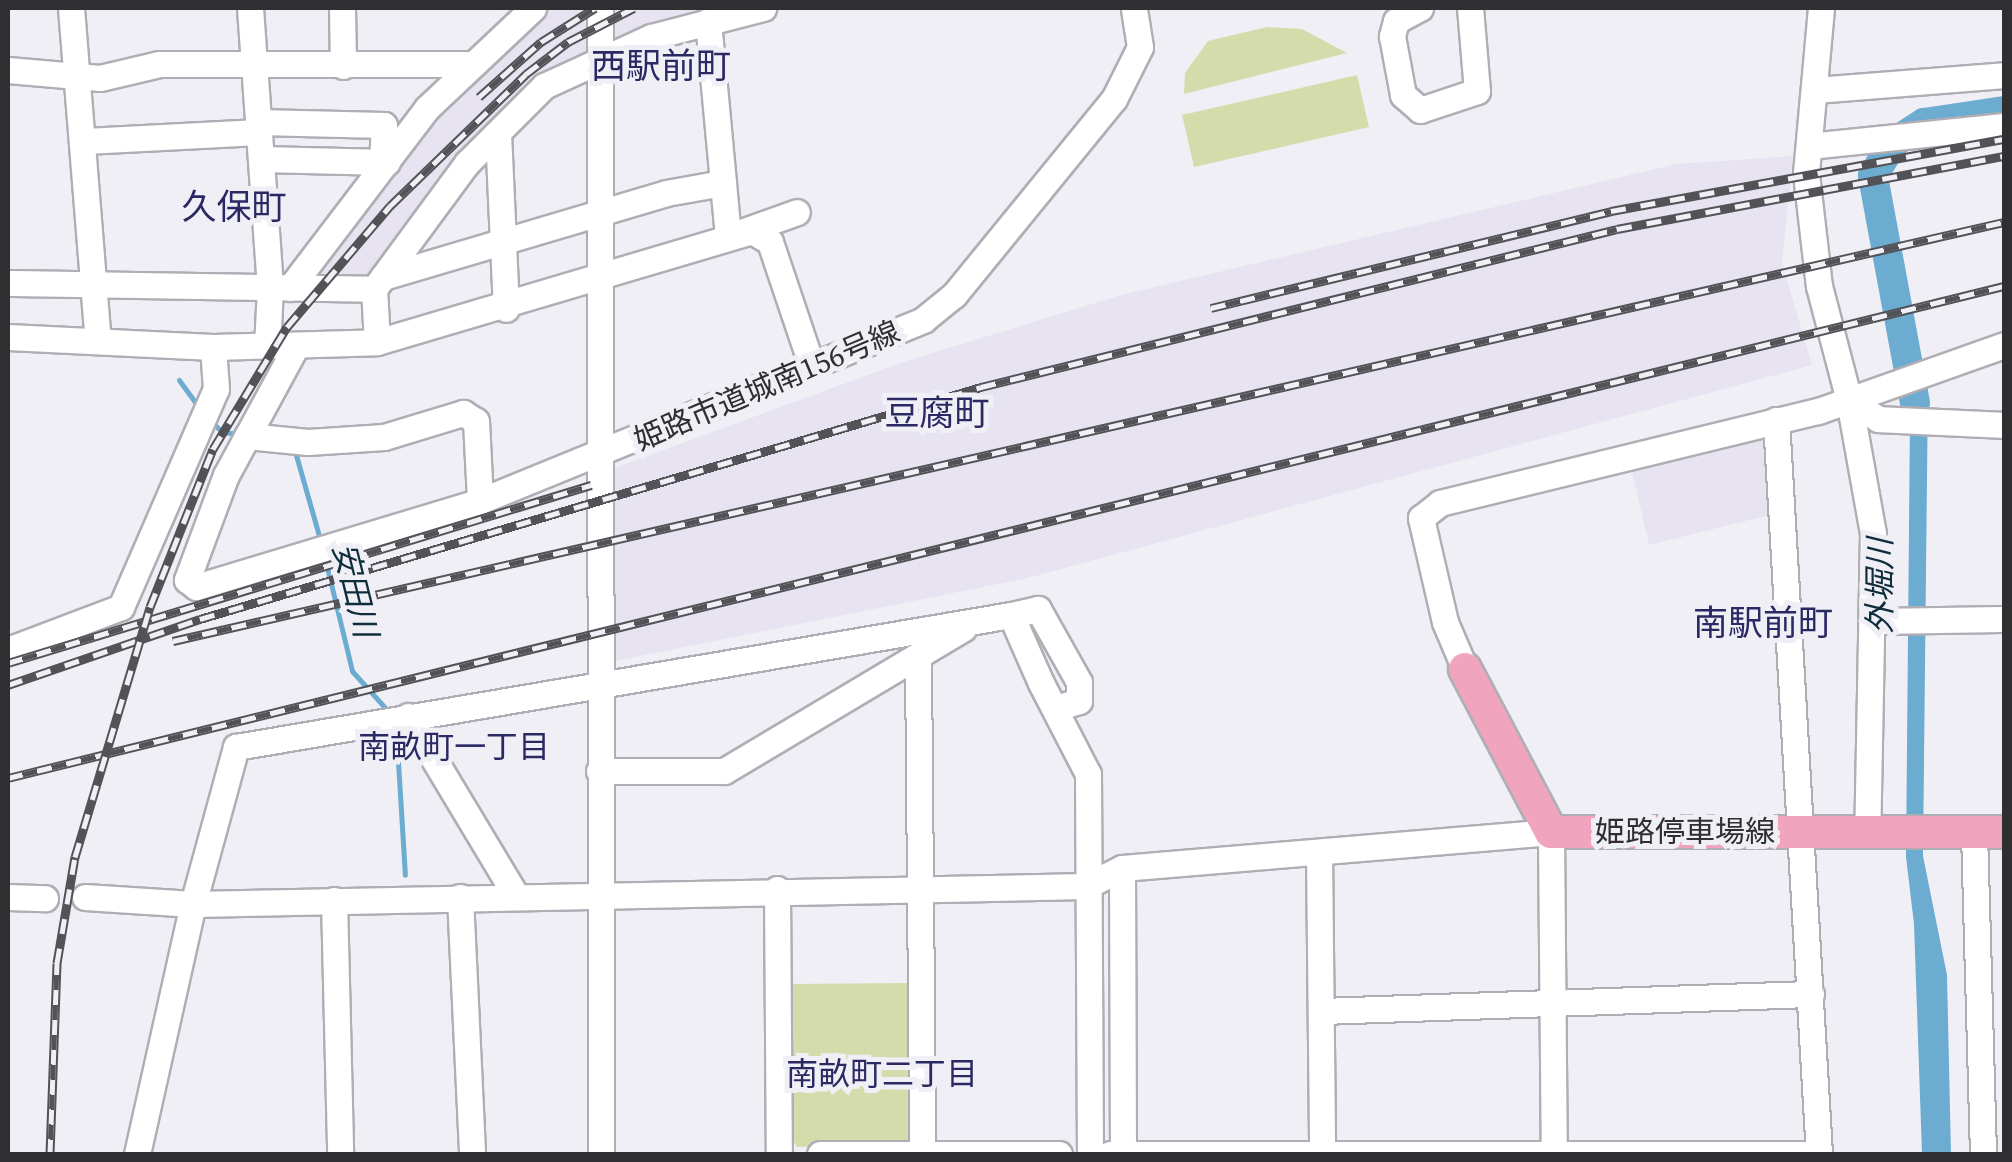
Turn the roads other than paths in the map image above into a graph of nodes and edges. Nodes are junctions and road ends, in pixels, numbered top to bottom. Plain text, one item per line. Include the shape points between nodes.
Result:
1 (71, 8) edge
2 (250, 8) edge
3 (342, 8) edge
4 (533, 8) edge
5 (600, 8) edge
6 (763, 8) edge
7 (1134, 8) edge
8 (1420, 8) edge
9 (1470, 8) edge
10 (1821, 8) edge
11 (708, 21) junction
12 (600, 56) junction
13 (472, 64) junction
14 (343, 66) junction
15 (254, 67) junction
16 (8, 70) edge
17 (2004, 74) edge
18 (80, 76) junction
19 (1815, 90) junction
20 (2004, 126) edge
21 (259, 127) junction
22 (498, 132) junction
23 (84, 141) junction
24 (1809, 146) junction
25 (261, 159) junction
26 (384, 162) junction
27 (723, 184) junction
28 (797, 212) dead end
29 (596, 216) junction
30 (736, 233) junction
31 (504, 244) junction
32 (599, 276) junction
33 (8, 282) edge
34 (379, 283) junction
35 (96, 287) junction
36 (280, 288) junction
37 (506, 309) junction
38 (8, 338) edge
39 (98, 340) junction
40 (377, 342) junction
41 (2004, 345) edge
42 (213, 347) junction
43 (267, 347) junction
44 (295, 348) junction
45 (811, 364) junction
46 (1849, 400) junction
47 (1776, 420) junction
48 (2004, 425) edge
49 (248, 436) junction
50 (599, 456) junction
51 (480, 501) junction
52 (2004, 619) edge
53 (1875, 621) junction
54 (973, 623) junction
55 (8, 650) edge
56 (918, 660) junction
57 (1465, 669) joint
58 (600, 680) junction
59 (408, 716) junction
60 (599, 770) junction
61 (1551, 832) junction
62 (1800, 832) junction
63 (1990, 832) edge
64 (1867, 833) junction
65 (1319, 852) junction
66 (1122, 868) junction
67 (1086, 886) junction
68 (916, 888) junction
69 (777, 890) junction
70 (598, 894) junction
71 (516, 896) junction
72 (8, 897) edge
73 (460, 897) junction
74 (45, 898) dead end
75 (84, 898) dead end
76 (334, 900) junction
77 (193, 904) junction
78 (1811, 994) junction
79 (1552, 1004) junction
80 (1322, 1011) junction
81 (1322, 1150) junction
82 (1554, 1152) edge
83 (922, 1153) edge
84 (1255, 1153) edge
85 (137, 1154) edge
86 (340, 1154) edge
87 (472, 1154) edge
88 (601, 1154) edge
89 (779, 1154) edge
90 (820, 1154) edge
91 (1059, 1154) edge
92 (1090, 1154) edge
93 (1110, 1154) edge
94 (1123, 1154) edge
95 (1803, 1154) edge
96 (1819, 1154) edge
97 (1983, 1154) edge

1 - 18 street
2 - 15 street
3 - 14 street
4 - 13 street
5 - 12 street
6 - 11 street
7 - 45 street, 姫路市道城南156号線 via 1140,47 1127,80 934,312
8 - 9 street via 1396,22 1392,36 1404,95 1420,110 1477,91
10 - 19 street
11 - 12 street
11 - 27 street
12 - 22 street via 544,86
12 - 29 street
13 - 14 street
13 - 26 street
14 - 15 street
15 - 18 street via 159,64
15 - 21 street
16 - 18 street
17 - 19 street
18 - 23 street
19 - 24 street
20 - 24 street
21 - 23 street
21 - 25 street
21 - 26 street via 384,125
22 - 31 street
22 - 34 street via 416,226
23 - 35 street
24 - 46 street via 1819,286
25 - 26 street
25 - 36 street
26 - 36 street
27 - 29 street via 666,193
27 - 30 street
28 - 30 street
29 - 31 street
29 - 32 street
30 - 32 street
30 - 45 street via 760,233 772,248
31 - 34 street
31 - 37 street
32 - 37 street
32 - 50 street
33 - 35 street
34 - 36 street
34 - 40 street
35 - 36 street
35 - 39 street
36 - 43 street
37 - 40 street
38 - 39 street
39 - 42 street
40 - 44 street
41 - 46 street
42 - 43 street
42 - 55 street via 216,389 120,607
43 - 44 street
44 - 49 street
45 - 50 street, 姫路市道城南156号線
46 - 47 street
46 - 48 street via 1878,419
46 - 53 street via 1873,534
47 - 57 street via 1440,503 1420,518 1445,622
47 - 62 street
49 - 51 street via 384,437 463,412 476,421
49 - 51 street, 姫路市道城南156号線 via 226,475 187,580 196,587
50 - 51 street, 姫路市道城南156号線
50 - 58 street
52 - 53 street
53 - 64 street
54 - 56 street
54 - 58 street
54 - 67 street via 1011,614 1088,774
56 - 60 street via 724,771
56 - 68 street
57 - 61 main road, 姫路停車場線
58 - 59 street
58 - 60 street
59 - 71 street
59 - 77 street via 236,748
60 - 70 street
61 - 62 main road, 姫路停車場線
61 - 65 street
61 - 79 street
62 - 64 main road, 姫路停車場線
62 - 78 street
63 - 64 main road, 姫路停車場線
63 - 97 street
65 - 66 street
65 - 80 street
66 - 67 street
66 - 94 street
67 - 68 street
67 - 92 street
68 - 69 street
68 - 83 street
69 - 70 street
69 - 89 street
70 - 71 street
70 - 88 street
71 - 73 street
72 - 74 street
73 - 76 street
73 - 87 street
75 - 77 street
76 - 77 street
76 - 86 street
77 - 85 street
78 - 79 street
78 - 96 street
79 - 80 street
79 - 82 street
80 - 81 street
81 - 82 street
81 - 84 street
82 - 95 street
83 - 90 street
83 - 91 street
84 - 94 street
93 - 94 street

